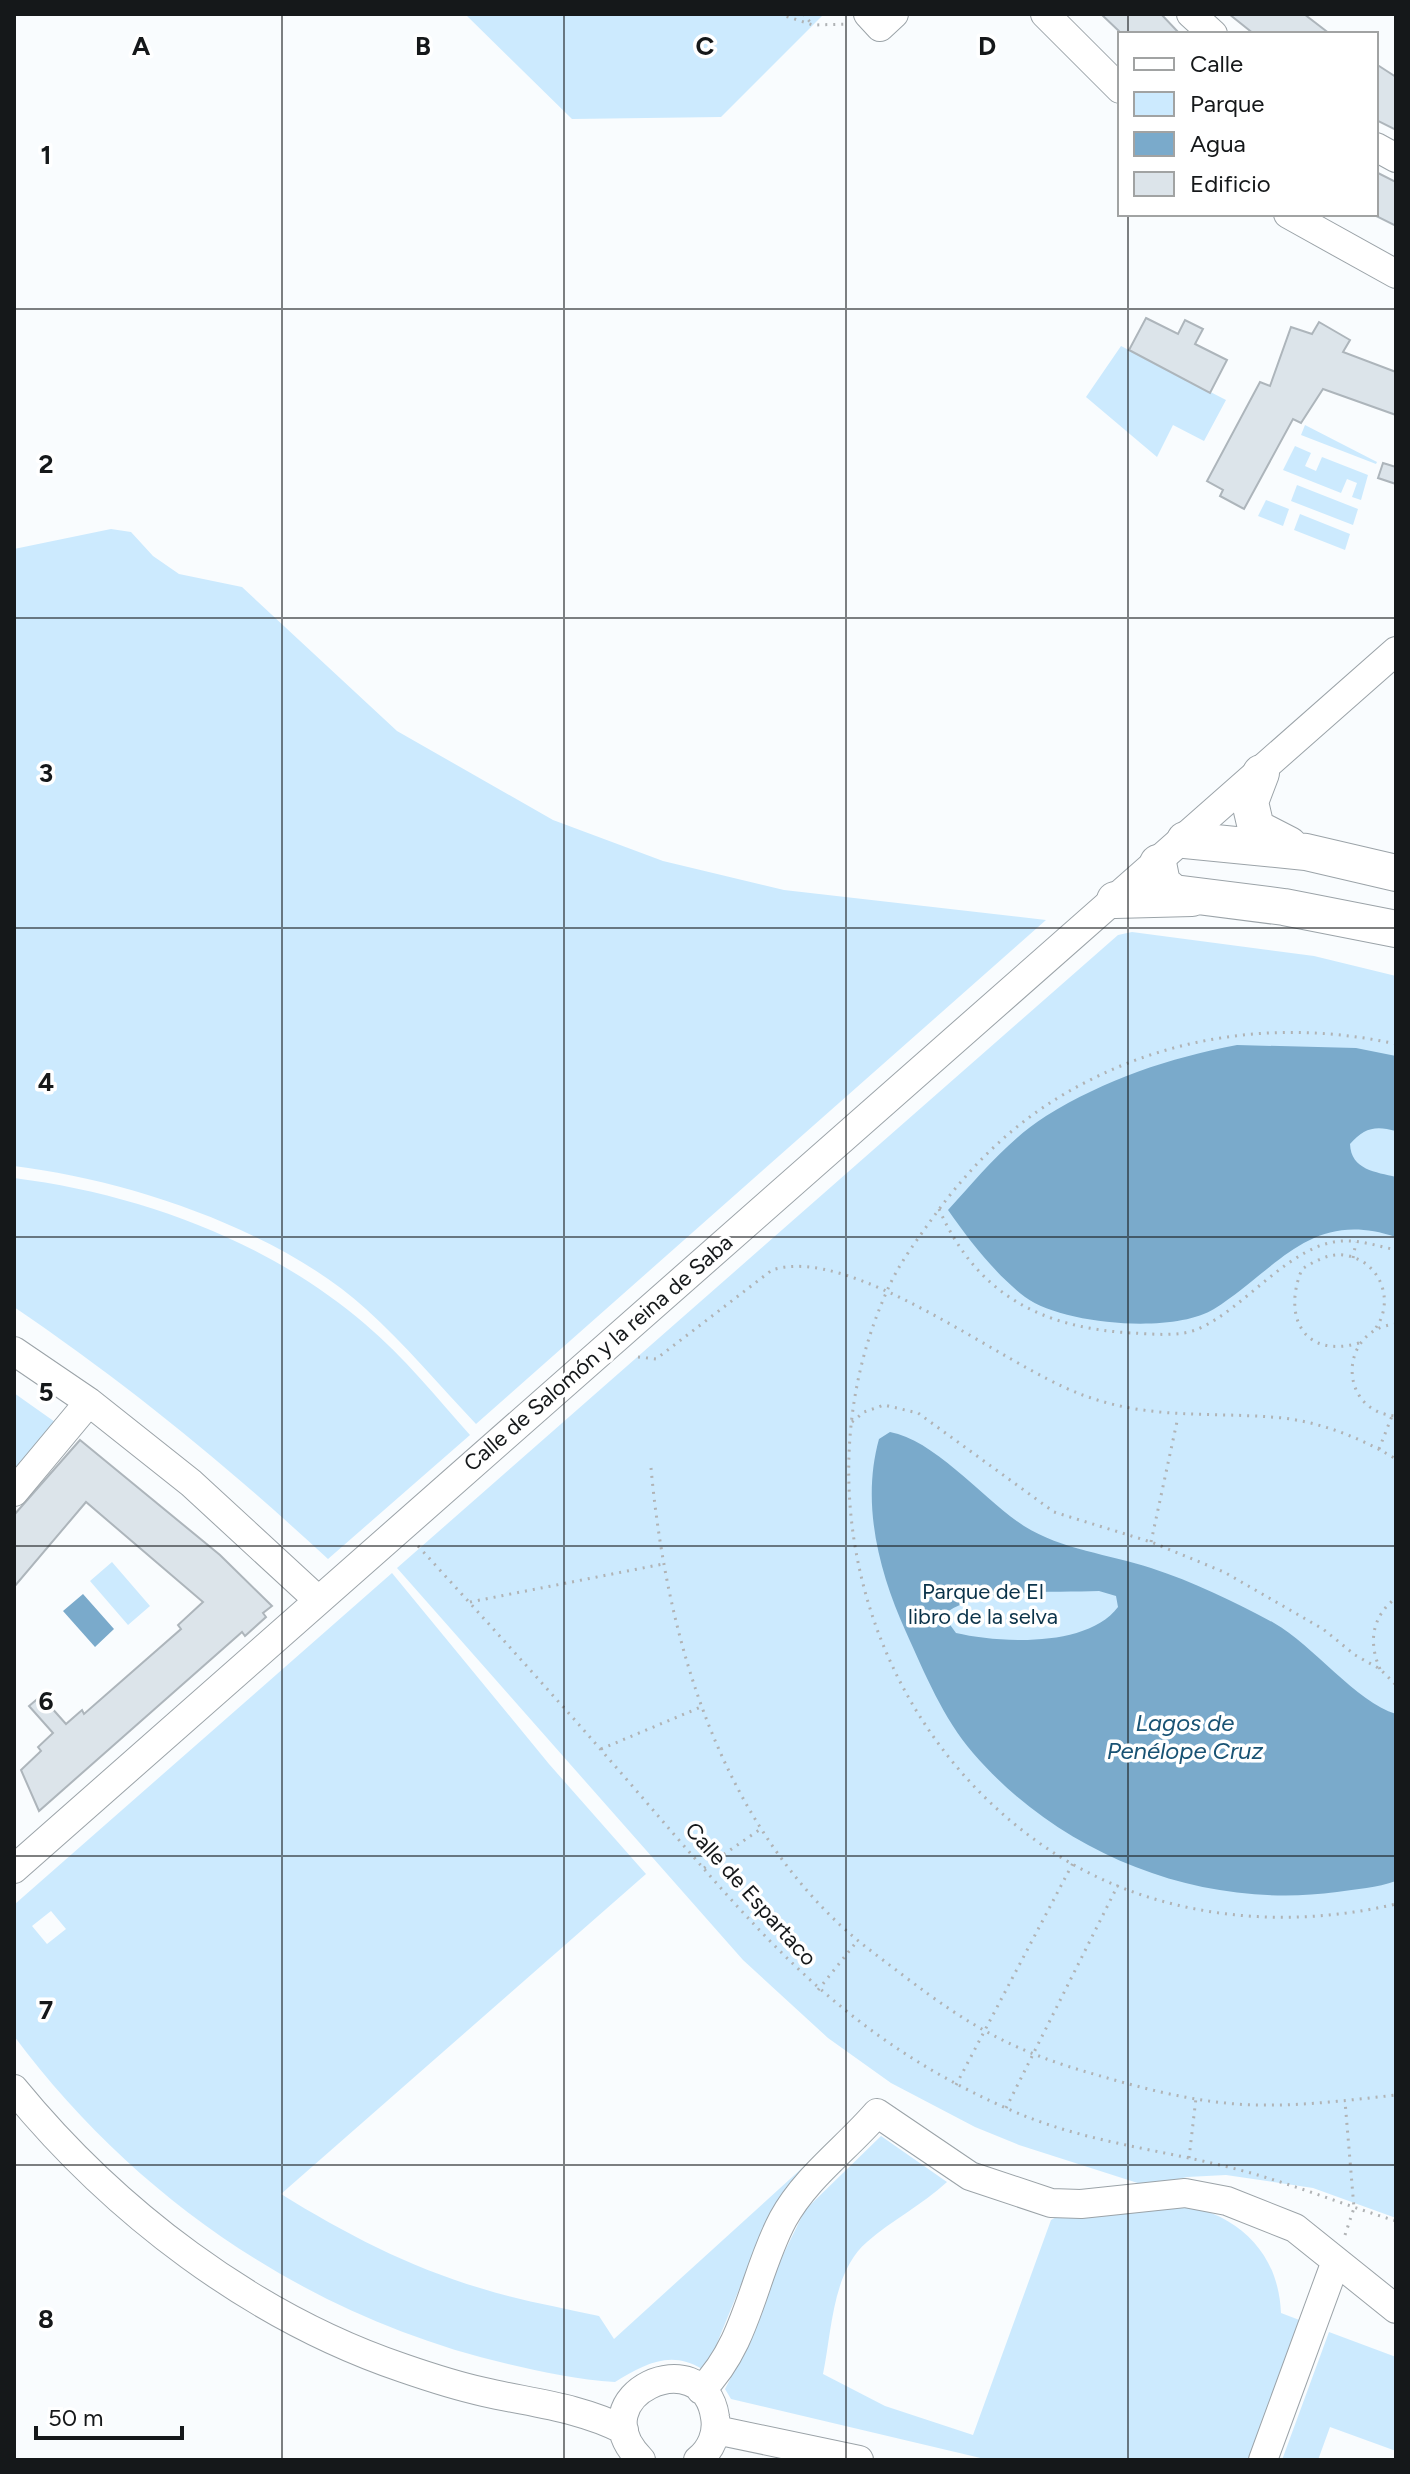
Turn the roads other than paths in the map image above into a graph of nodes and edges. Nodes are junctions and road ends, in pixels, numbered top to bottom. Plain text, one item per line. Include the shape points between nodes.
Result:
1 (894, 14) edge
2 (1045, 14) edge
3 (1191, 14) edge
4 (864, 19) edge
5 (1211, 32) edge
6 (1118, 87) edge
7 (1378, 148) edge
8 (1396, 158) edge
9 (1292, 216) edge
10 (1396, 274) edge
11 (1396, 651) edge
12 (1261, 773) junction
13 (1185, 848) junction
14 (1306, 852) junction
15 (1396, 873) edge
16 (1202, 898) junction
17 (1115, 900) junction
18 (1396, 929) edge
19 (14, 1351) edge
20 (89, 1402) junction
21 (14, 1492) edge
22 (318, 1600) junction
23 (14, 1869) edge
24 (14, 2089) edge
25 (1336, 2261) junction
26 (1396, 2309) edge
27 (701, 2390) junction
28 (624, 2430) junction
29 (716, 2430) junction
30 (641, 2460) edge
31 (698, 2460) edge
32 (859, 2460) edge
33 (1263, 2460) edge

1 - 4 street via 880,27
2 - 6 street
3 - 5 street
7 - 8 street
9 - 10 street
11 - 12 street, Calle de Salomón y la reina de Saba
12 - 13 street, Calle de Salomón y la reina de Saba
12 - 14 main road via 1250,802 1256,828
13 - 14 main road
13 - 16 main road via 1192,852 1186,862 1188,885
13 - 16 main road via 1166,888
13 - 17 street, Calle de Salomón y la reina de Saba
14 - 15 main road
16 - 17 main road
16 - 18 main road via 1284,907
17 - 22 street, Calle de Salomón y la reina de Saba
19 - 20 street
20 - 21 street
20 - 22 street via 191,1483
22 - 23 street, Calle de Salomón y la reina de Saba
24 - 28 street via 47,2129 138,2216 203,2264 292,2317 401,2367 481,2392 585,2412
25 - 26 street
25 - 27 street via 1295,2228 1227,2201 1185,2193 1051,2203 1021,2194 947,2164 877,2113 808,2181 784,2219 734,2344 718,2374
25 - 33 street
27 - 28 street via 676,2378 648,2383 628,2402
27 - 29 street via 713,2408
28 - 30 street
29 - 31 street
29 - 32 street

